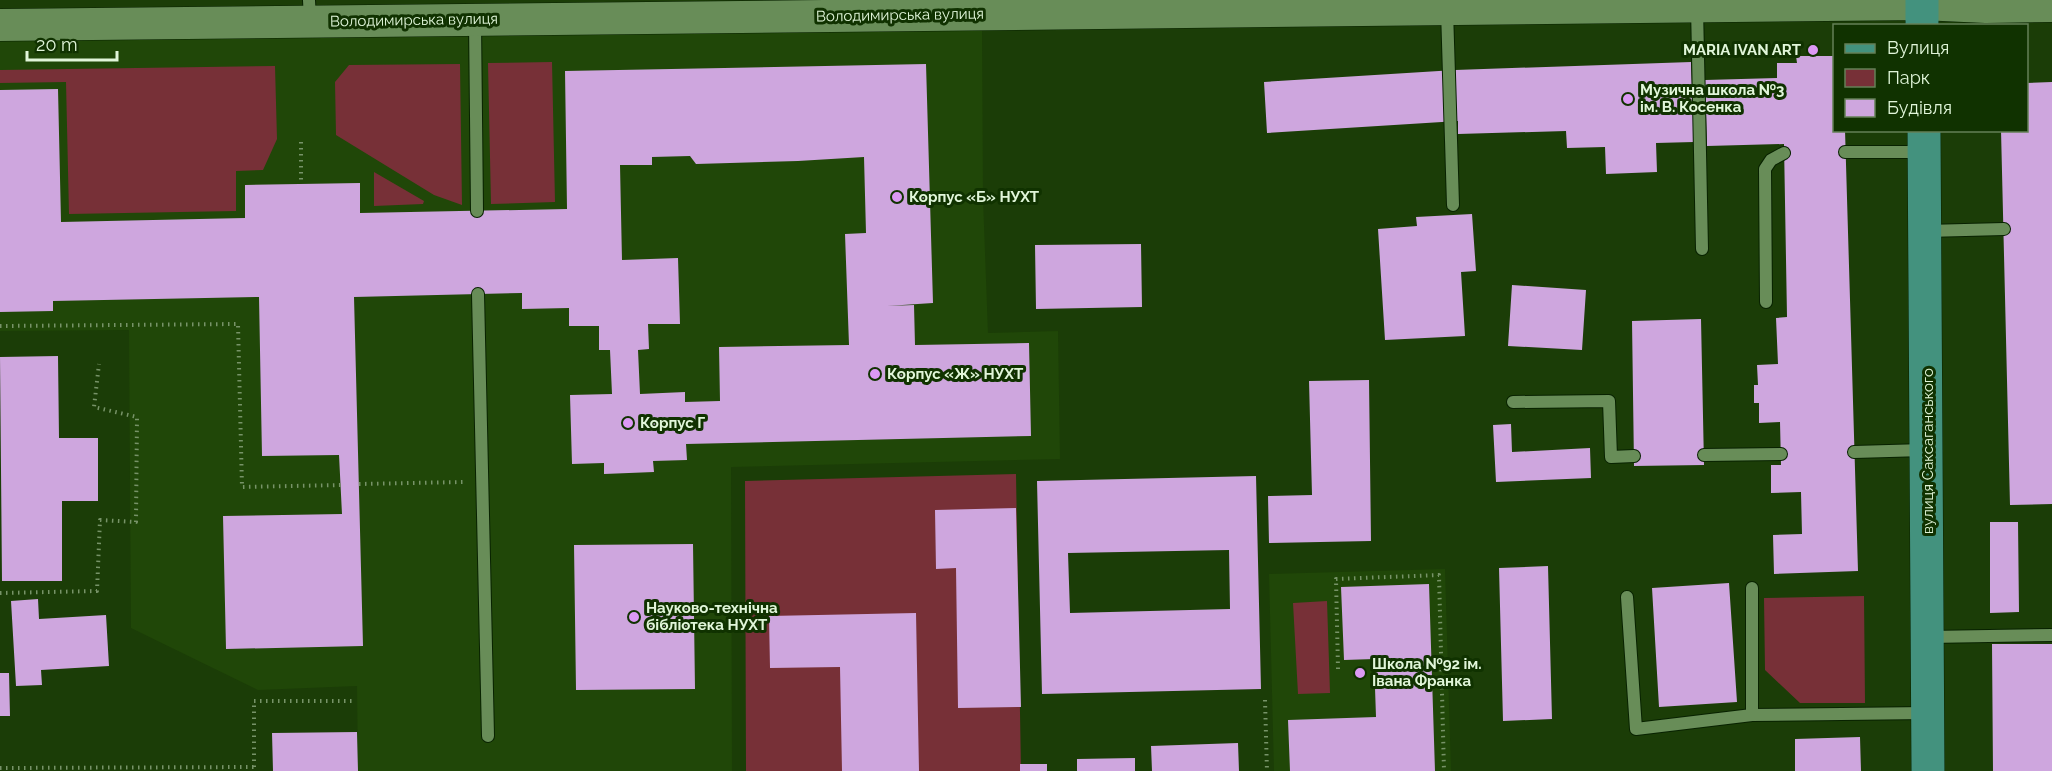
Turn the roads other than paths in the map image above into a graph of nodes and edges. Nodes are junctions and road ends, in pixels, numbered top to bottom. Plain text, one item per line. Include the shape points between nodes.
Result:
1 (1683, 4) edge
2 (1221, 6) edge
3 (2052, 6) edge
4 (1447, 9) junction
5 (1922, 10) edge
6 (309, 11) edge
7 (475, 20) junction
8 (0, 25) edge
9 (1925, 141) edge
10 (1845, 152) dead end
11 (1784, 153) dead end
12 (1454, 205) dead end
13 (477, 211) dead end
14 (2004, 229) dead end
15 (1925, 231) junction
16 (1702, 249) dead end
17 (478, 294) dead end
18 (1766, 302) dead end
19 (1513, 402) dead end
20 (1928, 450) junction
21 (1854, 452) dead end
22 (1781, 454) dead end
23 (1704, 455) dead end
24 (1634, 456) dead end
25 (1752, 588) dead end
26 (1627, 597) dead end
27 (2052, 635) edge
28 (1928, 637) junction
29 (1928, 713) junction
30 (1752, 715) junction
31 (488, 736) dead end
32 (1929, 771) edge

1 - 4 street, Володимирська вулиця
1 - 5 street, Володимирська вулиця
1 - 16 lane
2 - 4 street, Володимирська вулиця
2 - 7 street, Володимирська вулиця via 574,14
3 - 5 street, Володимирська вулиця
4 - 12 lane
6 - 7 street, Володимирська вулиця
6 - 8 street, Володимирська вулиця
7 - 13 lane
9 - 10 lane
9 - 15 main road, вулиця Саксаганського
11 - 18 lane via 1771,160 1765,169
14 - 15 lane
15 - 20 main road, вулиця Саксаганського
17 - 31 lane
19 - 24 lane via 1609,400 1611,457
20 - 21 lane
20 - 28 main road, вулиця Саксаганського
22 - 23 lane
25 - 30 lane
26 - 30 lane via 1636,729
27 - 28 lane
28 - 29 main road, вулиця Саксаганського
29 - 30 lane
29 - 32 main road, вулиця Саксаганського

